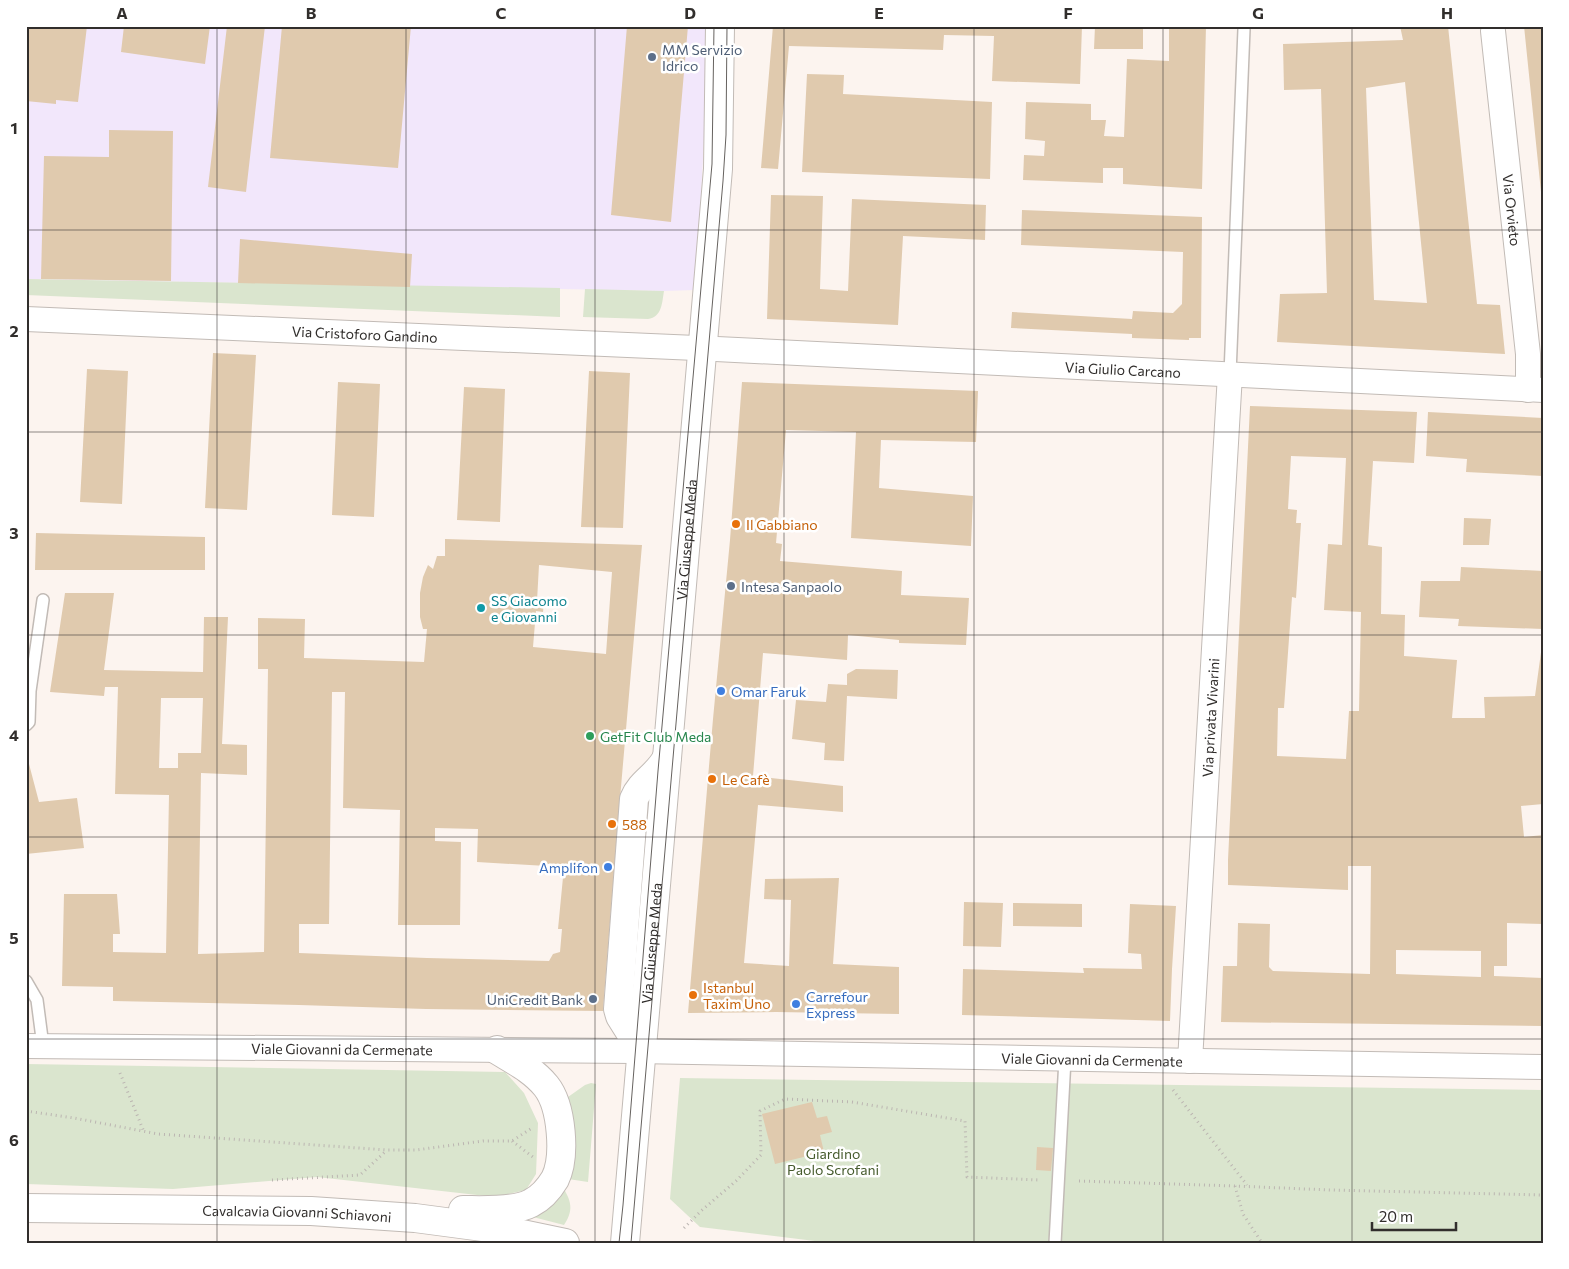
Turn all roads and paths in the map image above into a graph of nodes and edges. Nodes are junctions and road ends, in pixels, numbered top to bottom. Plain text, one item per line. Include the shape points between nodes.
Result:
1 (720, 26) edge
2 (1244, 29) dead end
3 (1494, 31) dead end
4 (26, 319) edge
5 (703, 349) junction
6 (1230, 374) junction
7 (1535, 390) edge
8 (43, 600) dead end
9 (26, 724) edge
10 (26, 981) edge
11 (35, 1046) edge
12 (497, 1050) junction
13 (642, 1052) junction
14 (1065, 1059) junction
15 (1190, 1061) junction
16 (1543, 1067) edge
17 (118, 1068) dead end
18 (1173, 1090) dead end
19 (26, 1112) edge
20 (538, 1123) dead end
21 (144, 1132) junction
22 (512, 1141) junction
23 (387, 1150) junction
24 (537, 1160) dead end
25 (263, 1181) dead end
26 (1057, 1181) junction
27 (1236, 1186) junction
28 (1247, 1186) junction
29 (1543, 1195) edge
30 (26, 1208) edge
31 (311, 1211) junction
32 (684, 1228) dead end
33 (565, 1243) edge
34 (625, 1243) edge
35 (1055, 1243) edge
36 (1262, 1243) edge

1 - 5 street, Via Giuseppe Meda via 718,169
2 - 6 lane
3 - 7 street, Via Orvieto via 1528,354
4 - 5 street, Via Cristoforo Gandino
5 - 6 street, Via Giulio Carcano
5 - 13 street, Via Giuseppe Meda
6 - 7 street, Via Giulio Carcano
6 - 15 street, Via privata Vivarini
8 - 9 lane via 30,691 29,722
10 - 11 lane via 37,1000
11 - 12 street, Viale Giovanni da Cermenate
12 - 13 street, Viale Giovanni da Cermenate
12 - 31 street via 539,1078 548,1088 555,1106 560,1138 559,1164 555,1178 541,1197 530,1204 503,1209
13 - 14 street, Viale Giovanni da Cermenate
13 - 34 street
14 - 15 street, Viale Giovanni da Cermenate
14 - 26 lane
15 - 16 street, Viale Giovanni da Cermenate
17 - 21 path
18 - 28 path
19 - 21 path
20 - 22 path
21 - 23 path
22 - 23 path
22 - 24 path
23 - 25 path via 360,1175
26 - 27 path
26 - 32 path via 967,1177 965,1121 852,1102 785,1099 760,1110 761,1155
26 - 35 lane
27 - 28 path
27 - 36 path via 1243,1214
28 - 29 path
30 - 31 street, Cavalcavia Giovanni Schiavoni
31 - 33 street, Cavalcavia Giovanni Schiavoni via 414,1218 498,1229

